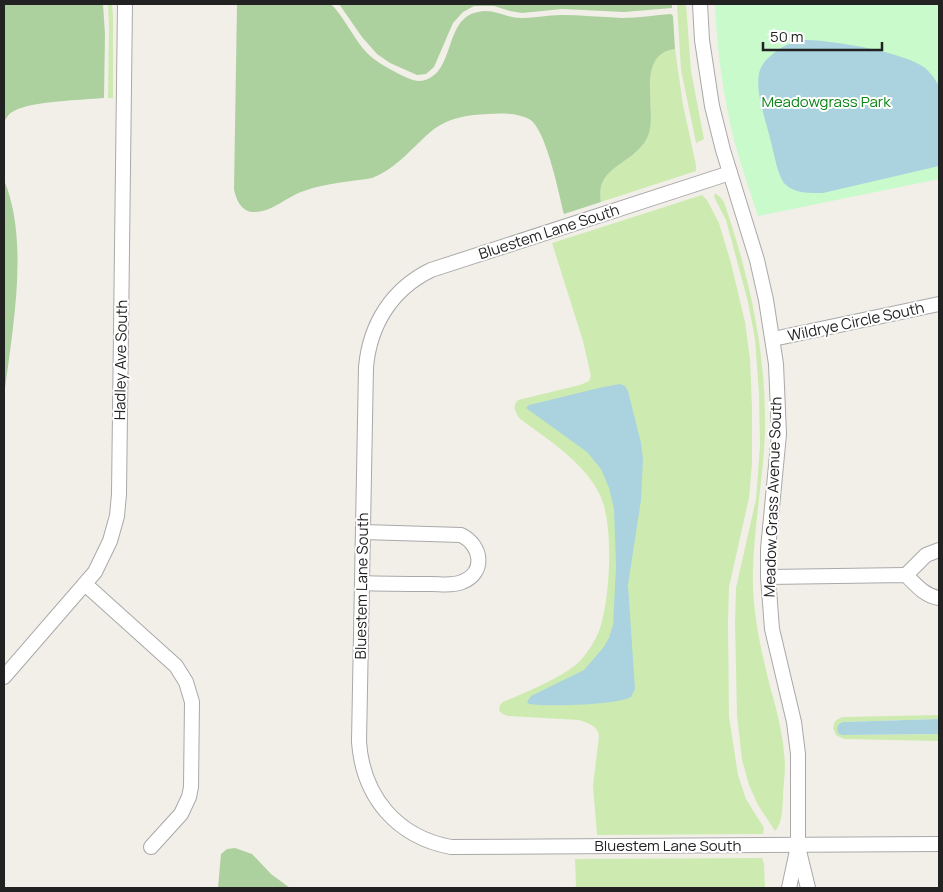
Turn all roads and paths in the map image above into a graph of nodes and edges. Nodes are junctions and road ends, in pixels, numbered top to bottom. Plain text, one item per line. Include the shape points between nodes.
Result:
1 (125, 4) edge
2 (700, 4) edge
3 (730, 173) junction
4 (939, 304) edge
5 (772, 339) junction
6 (362, 532) junction
7 (939, 550) edge
8 (906, 575) junction
9 (768, 577) junction
10 (362, 583) junction
11 (85, 584) junction
12 (939, 598) edge
13 (4, 677) edge
14 (939, 844) edge
15 (798, 846) junction
16 (151, 847) dead end
17 (789, 888) edge
18 (808, 888) edge

1 - 11 street, Hadley Ave South via 118,504 108,548
2 - 3 street, Meadow Grass Avenue South via 710,95
3 - 5 street, Meadow Grass Avenue South via 757,260
3 - 6 street, Bluestem Lane South via 446,265 420,276 401,290 379,319 366,360
4 - 5 street, Wildrye Circle South
5 - 9 street, Meadow Grass Avenue South via 779,434
6 - 10 street, Bluestem Lane South
6 - 10 street via 461,535 475,546 479,562 471,577 456,584
7 - 8 street via 926,555
8 - 9 street
8 - 12 street via 923,591
9 - 15 street, Meadow Grass Avenue South via 772,629 797,738
10 - 15 street, Bluestem Lane South via 359,742 362,767 370,789 381,805 416,835 440,845 465,848
11 - 13 street, Hadley Ave South
11 - 16 street via 176,666 191,697 190,792 179,817
14 - 15 street, Bluestem Lane South
15 - 17 street, Meadow Grass Avenue South
15 - 18 street, Meadow Grass Avenue South

